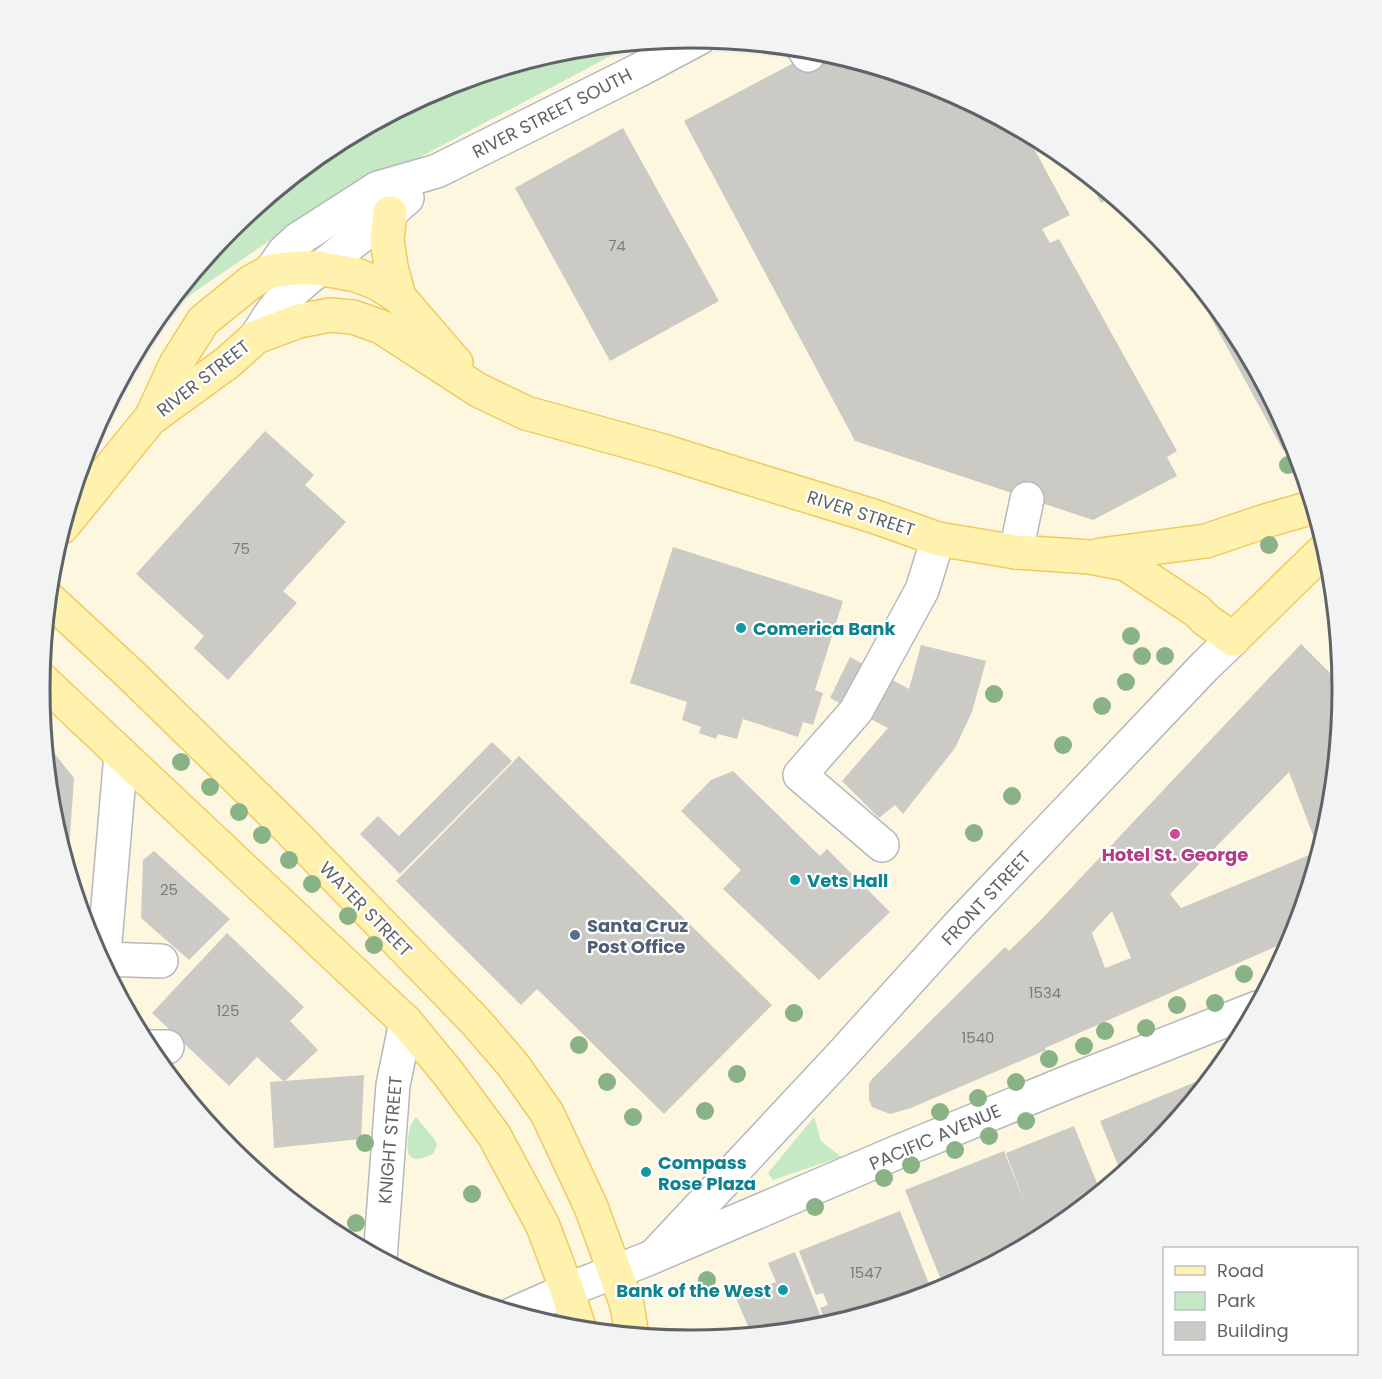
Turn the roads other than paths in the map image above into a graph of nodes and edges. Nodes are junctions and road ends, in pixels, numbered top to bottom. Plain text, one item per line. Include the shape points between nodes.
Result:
1 (680, 48) edge
2 (437, 171) junction
3 (390, 213) junction
4 (318, 268) junction
5 (271, 271) junction
6 (399, 297) junction
7 (256, 337) junction
8 (478, 390) junction
9 (150, 419) junction
10 (122, 453) junction
11 (92, 462) edge
12 (1026, 499) dead end
13 (1306, 509) edge
14 (75, 511) edge
15 (938, 539) junction
16 (1016, 552) junction
17 (1318, 556) edge
18 (1090, 557) junction
19 (55, 605) edge
20 (1233, 639) junction
21 (50, 687) edge
22 (121, 754) junction
23 (882, 845) dead end
24 (104, 948) edge
25 (161, 961) dead end
26 (111, 962) edge
27 (1245, 1013) edge
28 (406, 1022) junction
29 (381, 1251) edge
30 (654, 1256) junction
31 (615, 1272) junction
32 (567, 1290) junction
33 (525, 1309) edge
34 (577, 1321) edge
35 (631, 1328) edge

1 - 2 street, RIVER STREET SOUTH
2 - 3 street, RIVER STREET SOUTH
2 - 5 street, RIVER STREET SOUTH via 378,188 357,200 297,240
3 - 4 street, RIVER STREET SOUTH
3 - 6 main road via 387,239
4 - 5 main road, RIVER STREET
4 - 6 main road, RIVER STREET via 356,275
4 - 7 street, RIVER STREET via 275,308
5 - 9 main road, RIVER STREET via 250,282 202,321
6 - 8 main road, RIVER STREET
7 - 8 main road, RIVER STREET via 299,321 330,315 353,316 381,327
7 - 9 main road, RIVER STREET
8 - 15 main road, RIVER STREET via 526,413 723,470
9 - 10 main road, RIVER STREET
10 - 11 main road
10 - 14 main road, RIVER STREET
12 - 16 street
13 - 18 main road via 1206,541
15 - 16 main road, RIVER STREET
15 - 23 street via 922,590 879,672 856,711 800,775
16 - 18 main road, RIVER STREET
17 - 20 main road, FRONT STREET
18 - 20 main road, RIVER STREET via 1126,564
19 - 31 main road, WATER STREET via 288,828 513,1065 547,1113 591,1207
20 - 30 street, FRONT STREET via 960,924
21 - 22 main road
22 - 24 street
22 - 28 main road
25 - 26 street
27 - 30 street, PACIFIC AVENUE via 893,1154
28 - 29 street, KNIGHT STREET via 393,1085
28 - 32 main road via 494,1135 543,1226
30 - 31 street, PACIFIC AVENUE
31 - 32 street, PACIFIC AVENUE
31 - 35 main road, WATER STREET
32 - 33 street, PACIFIC AVENUE
32 - 34 main road

